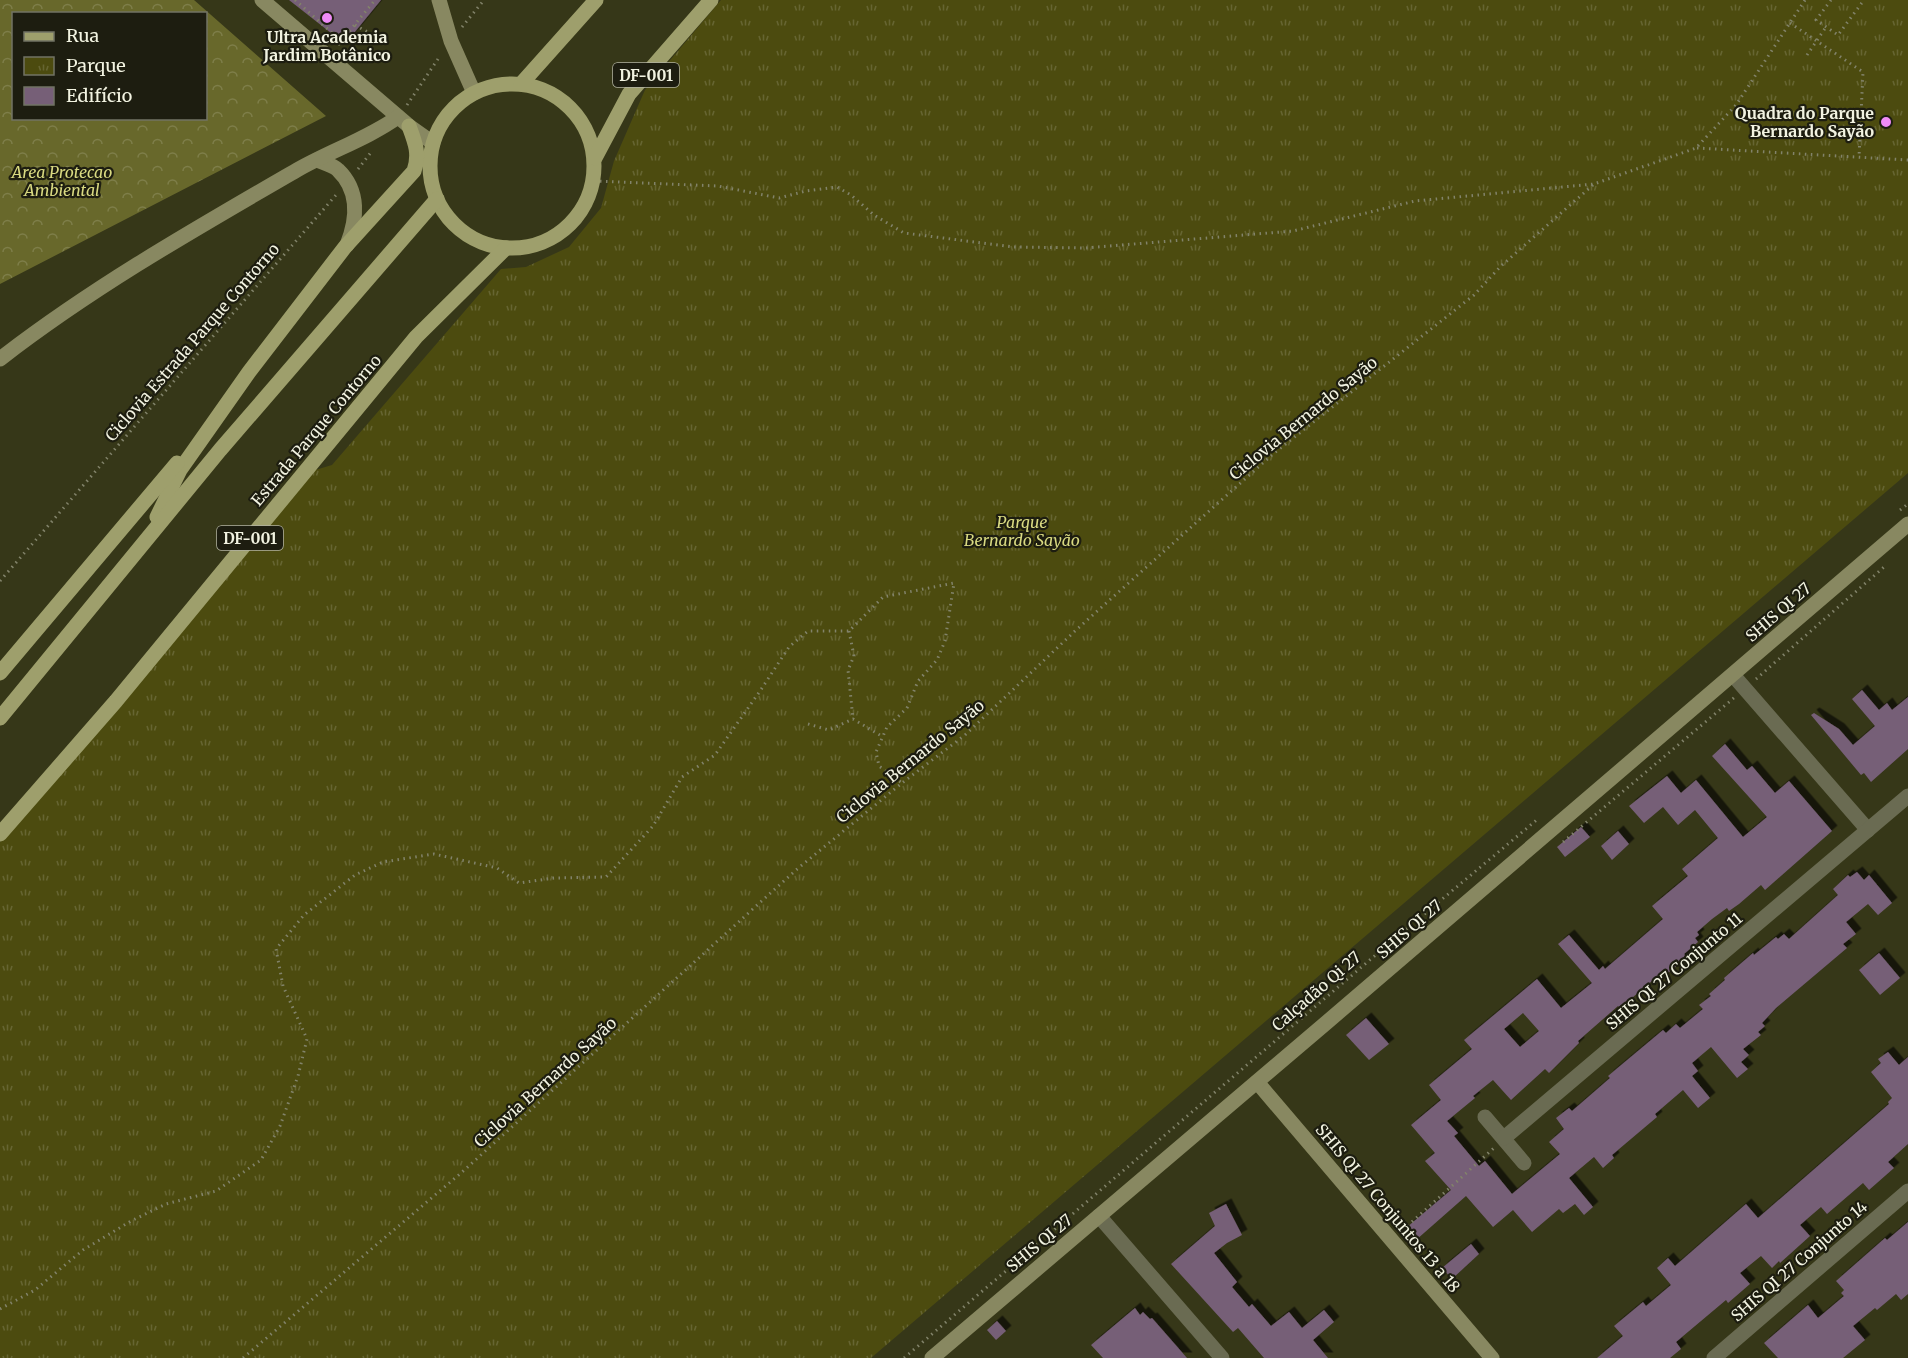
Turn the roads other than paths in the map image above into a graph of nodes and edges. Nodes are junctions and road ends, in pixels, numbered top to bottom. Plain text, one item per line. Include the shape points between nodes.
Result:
1 (262, 0) edge
2 (439, 0) edge
3 (596, 0) edge
4 (711, 0) edge
5 (521, 84) junction
6 (474, 93) junction
7 (404, 121) junction
8 (433, 143) junction
9 (595, 158) junction
10 (317, 160) junction
11 (436, 199) junction
12 (345, 247) junction
13 (506, 248) junction
14 (0, 359) edge
15 (216, 417) junction
16 (1904, 518) edge
17 (145, 542) junction
18 (0, 673) edge
19 (1733, 675) junction
20 (0, 718) edge
21 (1908, 796) edge
22 (1868, 830) junction
23 (0, 834) edge
24 (1257, 1082) junction
25 (1485, 1117) dead end
26 (1504, 1138) junction
27 (1524, 1163) dead end
28 (1908, 1191) edge
29 (1099, 1216) junction
30 (932, 1358) edge
31 (1222, 1358) edge
32 (1492, 1358) edge
33 (1714, 1358) edge

1 - 7 street
2 - 6 street
3 - 5 main road
4 - 9 main road, DF-001 via 629,94
5 - 6 main road, DF-001 via 489,87
5 - 9 main road, DF-001 via 550,93 573,110 589,134
6 - 8 main road, DF-001 via 448,114
7 - 8 street
7 - 10 street
7 - 12 main road via 417,147 414,171
8 - 11 main road, DF-001 via 430,177
9 - 13 main road, DF-001 via 594,181 585,205 570,225 540,243
10 - 12 street via 337,169 348,182 356,218
10 - 14 street via 148,256
11 - 13 main road, DF-001 via 465,233 477,241
11 - 17 main road
12 - 15 main road
13 - 23 main road, Estrada Parque Contorno / DF-001 via 416,337 116,701
15 - 17 main road via 180,470
15 - 18 main road
16 - 19 street, SHIS QI 27
17 - 20 main road
19 - 22 street
19 - 24 street, SHIS QI 27
21 - 22 street, SHIS QI 27 Conjunto 11
22 - 26 street, SHIS QI 27 Conjunto 11
24 - 29 street, SHIS QI 27
24 - 32 street, SHIS QI 27 Conjuntos 13 a 18
25 - 26 street
26 - 27 street
28 - 33 street, SHIS QI 27 Conjunto 14
29 - 30 street, SHIS QI 27
29 - 31 street

